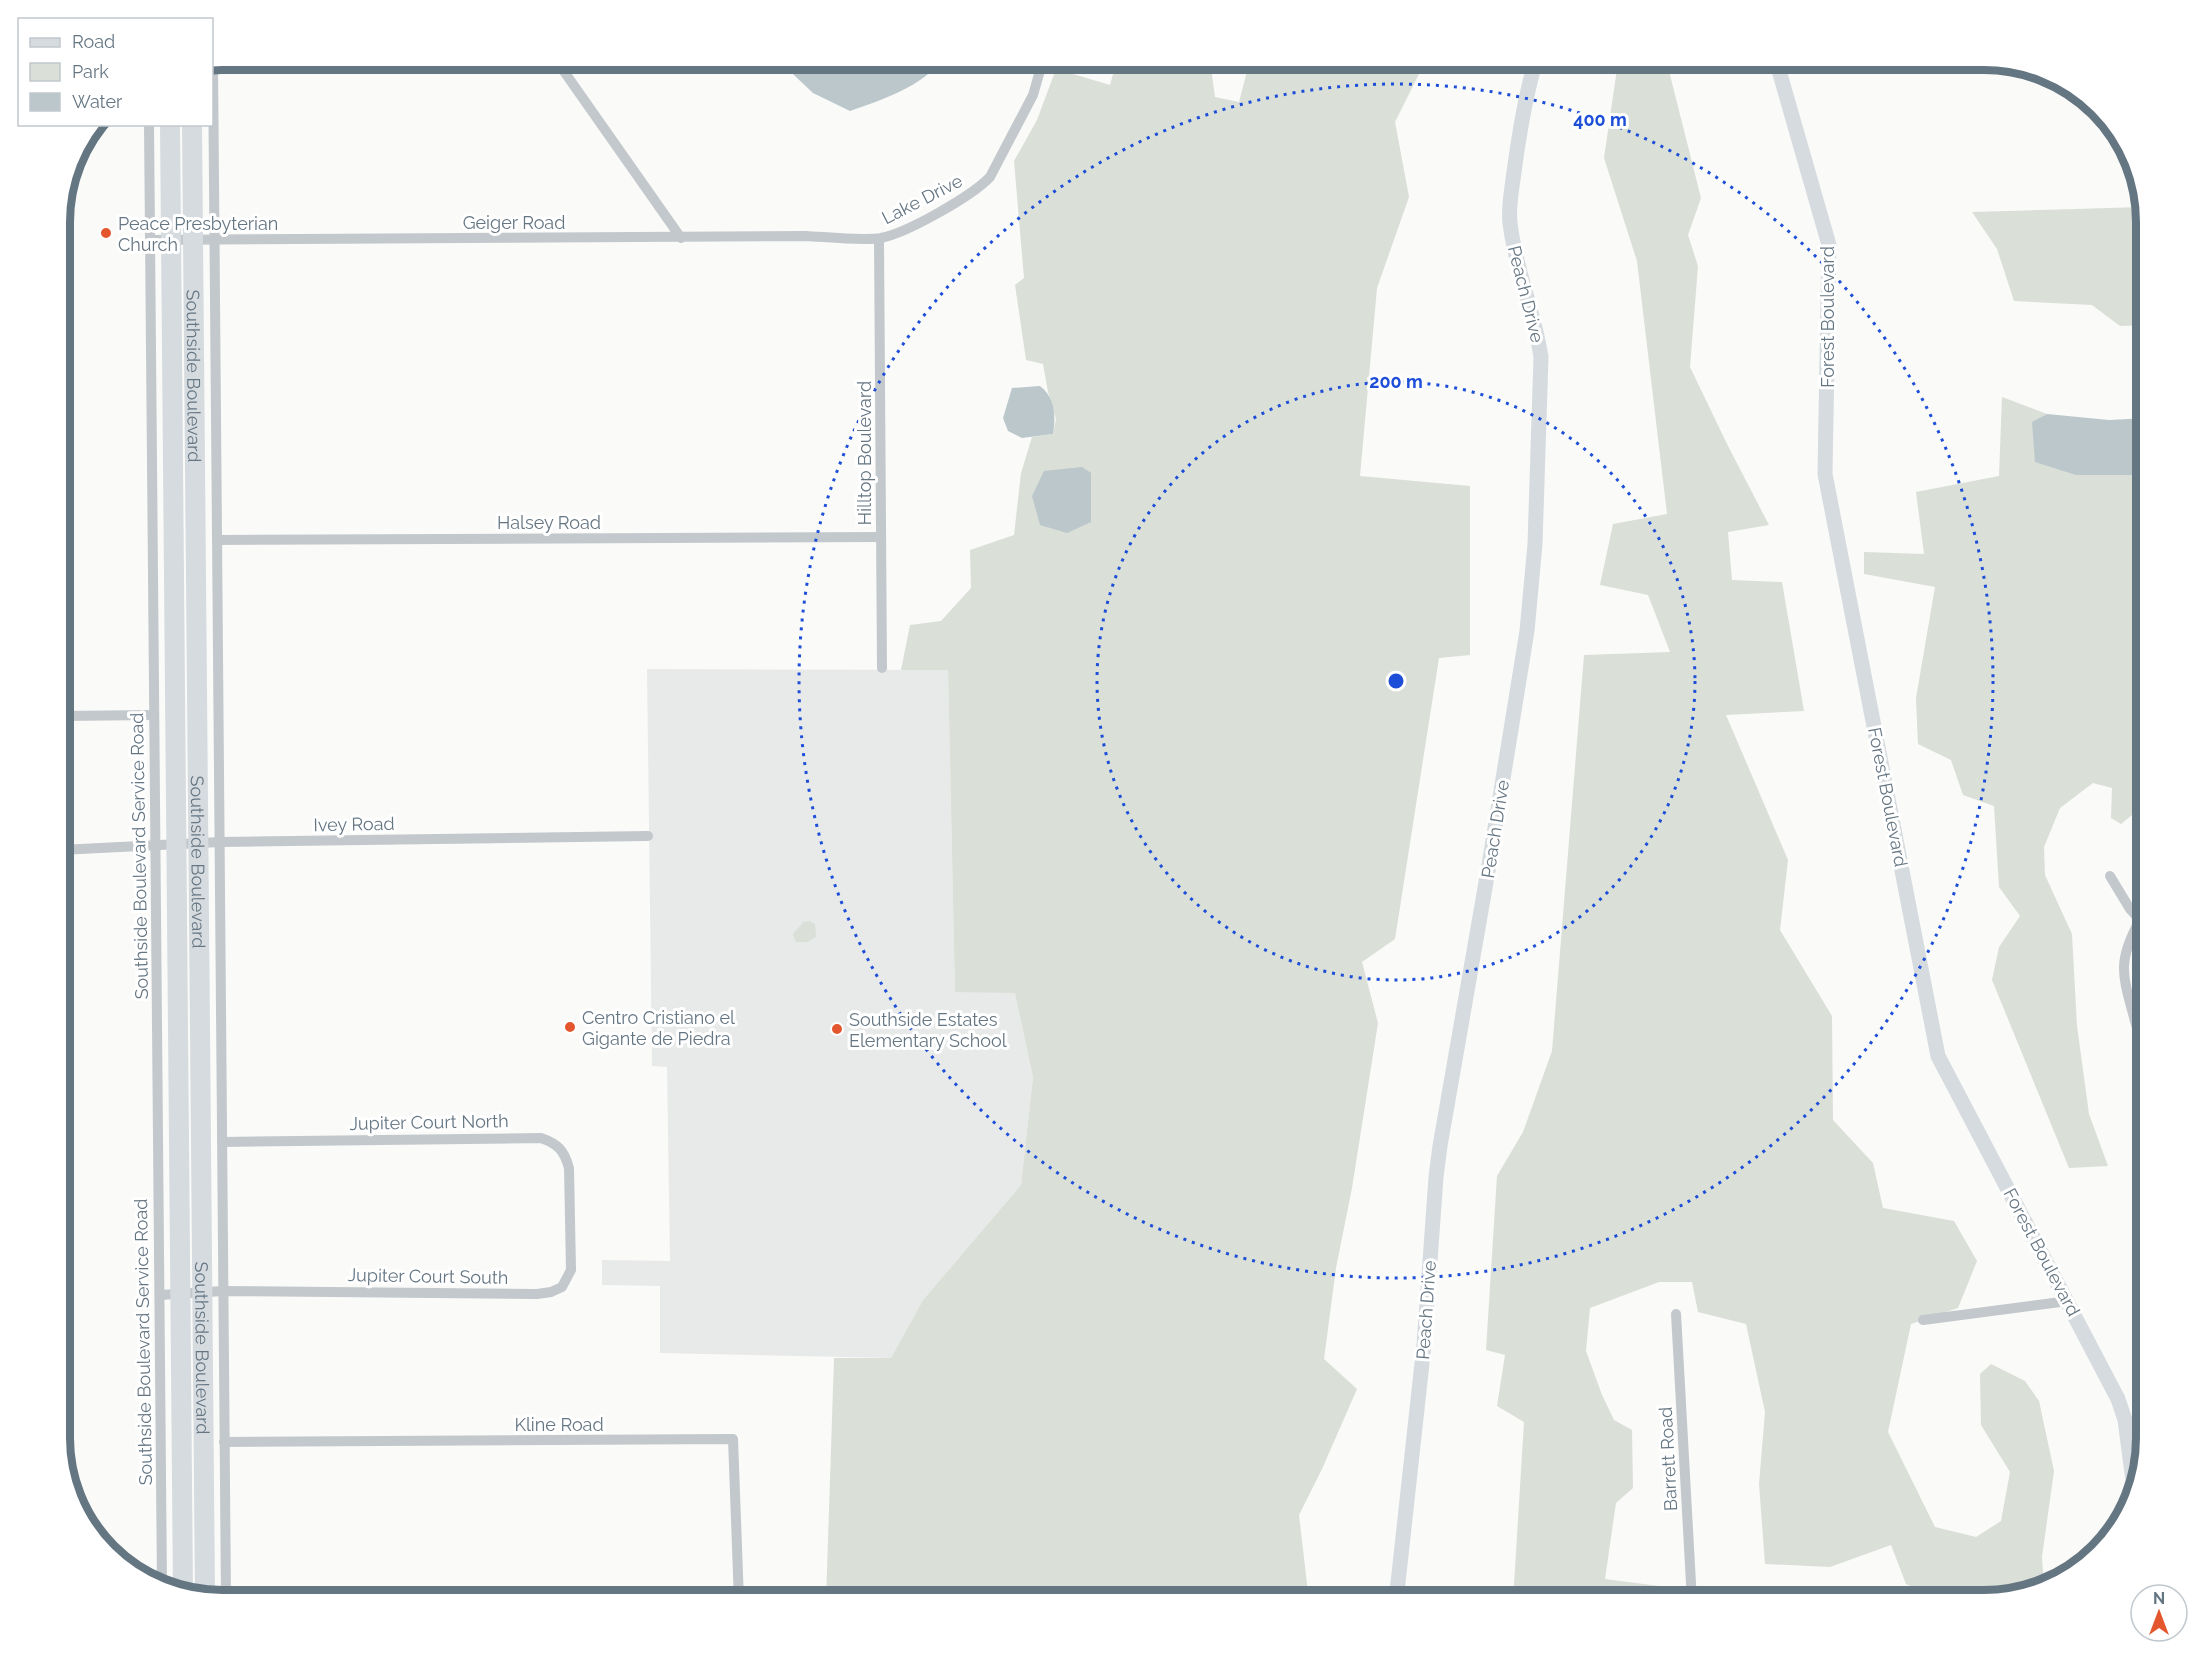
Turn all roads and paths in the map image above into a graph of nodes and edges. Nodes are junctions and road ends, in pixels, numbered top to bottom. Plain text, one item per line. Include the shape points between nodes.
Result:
1 (1534, 70) edge
2 (1779, 70) edge
3 (213, 71) edge
4 (564, 71) edge
5 (1040, 71) edge
6 (149, 126) edge
7 (170, 126) edge
8 (192, 126) edge
9 (681, 238) junction
10 (879, 238) junction
11 (150, 240) junction
12 (171, 240) junction
13 (193, 240) junction
14 (214, 240) junction
15 (881, 537) junction
16 (217, 540) junction
17 (882, 668) dead end
18 (154, 715) junction
19 (71, 716) edge
20 (648, 836) dead end
21 (220, 842) junction
22 (198, 844) junction
23 (176, 846) junction
24 (155, 847) junction
25 (71, 850) edge
26 (2110, 876) dead end
27 (2136, 913) edge
28 (2136, 928) edge
29 (2136, 1023) edge
30 (222, 1142) junction
31 (570, 1220) joint
32 (223, 1291) junction
33 (203, 1292) junction
34 (180, 1294) junction
35 (160, 1295) junction
36 (2068, 1300) junction
37 (1676, 1314) dead end
38 (1923, 1320) dead end
39 (224, 1442) junction
40 (2132, 1473) edge
41 (162, 1578) edge
42 (183, 1585) edge
43 (205, 1589) edge
44 (226, 1590) edge
45 (739, 1590) edge
46 (1397, 1590) edge
47 (1691, 1590) edge

1 - 46 main road, Peach Drive via 1510,197 1515,249 1541,357 1533,577 1514,717 1440,1146 1424,1345
2 - 36 main road, Forest Boulevard via 1829,245 1825,474 1938,1056
3 - 14 street
4 - 9 street
5 - 10 street, Lake Drive via 1033,95 985,182 966,197 899,233
6 - 11 street, Southside Boulevard Service Road
7 - 12 highway, Southside Boulevard
8 - 13 highway, Southside Boulevard
9 - 10 street, Geiger Road
9 - 14 street, Geiger Road
10 - 15 street, Hilltop Boulevard
11 - 12 street, Geiger Road
11 - 18 street, Southside Boulevard Service Road
12 - 13 street, Geiger Road
12 - 23 highway, Southside Boulevard
13 - 14 street, Geiger Road
13 - 22 highway, Southside Boulevard
14 - 16 street
15 - 16 street, Halsey Road
15 - 17 street, Hilltop Boulevard
16 - 21 street
18 - 19 street
18 - 24 street, Southside Boulevard Service Road
20 - 21 street, Ivey Road
21 - 22 street, Ivey Road
21 - 30 street
22 - 23 street, Ivey Road
22 - 33 highway, Southside Boulevard
23 - 24 street, Ivey Road
23 - 34 highway, Southside Boulevard
24 - 25 street, Ivey Road
24 - 35 street, Southside Boulevard Service Road
26 - 27 street
28 - 29 street via 2127,942 2122,964
30 - 31 street, Jupiter Court North via 541,1138 556,1143 565,1153
30 - 32 street
31 - 32 street, Jupiter Court South via 571,1270 562,1287 551,1292
32 - 33 street, Jupiter Court South
32 - 39 street
33 - 34 street, Jupiter Court South
33 - 43 highway, Southside Boulevard
34 - 35 street, Jupiter Court South
34 - 42 highway, Southside Boulevard
35 - 41 street, Southside Boulevard Service Road
36 - 38 street
36 - 40 main road, Forest Boulevard via 2118,1400 2125,1420
37 - 47 street, Barrett Road
39 - 44 street
39 - 45 street, Kline Road via 733,1439

